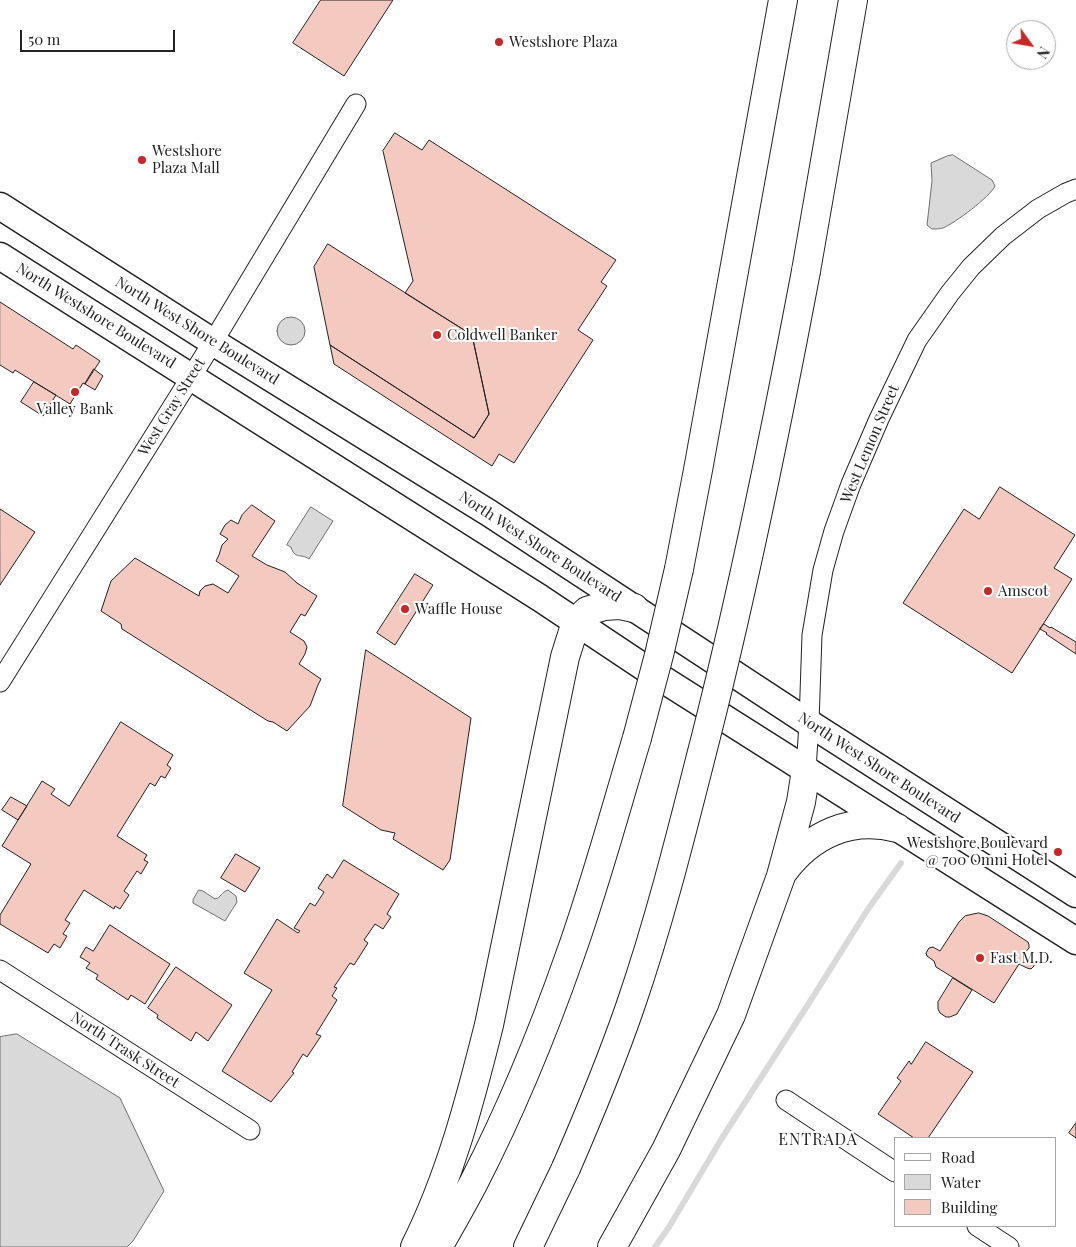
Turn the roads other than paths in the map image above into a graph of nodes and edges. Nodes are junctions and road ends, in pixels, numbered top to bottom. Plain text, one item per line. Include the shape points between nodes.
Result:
1 (783, 0) edge
2 (853, 0) edge
3 (356, 104) dead end
4 (1076, 189) edge
5 (0, 206) edge
6 (0, 256) edge
7 (213, 342) junction
8 (191, 377) junction
9 (634, 608) junction
10 (576, 622) junction
11 (0, 682) edge
12 (809, 723) junction
13 (806, 770) junction
14 (897, 828) junction
15 (781, 876) junction
16 (1076, 894) edge
17 (1076, 941) edge
18 (0, 970) edge
19 (786, 1100) dead end
20 (250, 1130) dead end
21 (894, 1171) edge
22 (979, 1227) edge
23 (414, 1247) edge
24 (438, 1247) edge
25 (528, 1247) edge
26 (612, 1247) edge
27 (1009, 1247) edge

1 - 24 highway, bridge via 679,569 647,702 590,892 548,1014 473,1184
2 - 25 highway, bridge via 784,385 737,611 681,836 630,1005 590,1112
3 - 7 street, West Gray Street
4 - 12 street, West Lemon Street via 1038,209 971,267 929,322 908,357 851,484 823,570 812,635
5 - 7 main road, North West Shore Boulevard
6 - 8 main road, North Westshore Boulevard
7 - 8 street, West Gray Street
7 - 9 main road, North West Shore Boulevard via 489,513
8 - 10 main road
8 - 11 street, West Gray Street
9 - 10 highway via 604,606 588,611
9 - 12 main road, North West Shore Boulevard
10 - 13 main road
10 - 23 highway via 565,657 474,1084 441,1188
12 - 13 street, West Lemon Street
12 - 16 main road, North West Shore Boulevard
13 - 14 main road
13 - 15 highway
14 - 15 highway via 868,823 837,829 803,850
14 - 17 main road
15 - 26 highway via 732,1015 666,1150
18 - 20 street, North Trask Street
19 - 21 street
22 - 27 street

